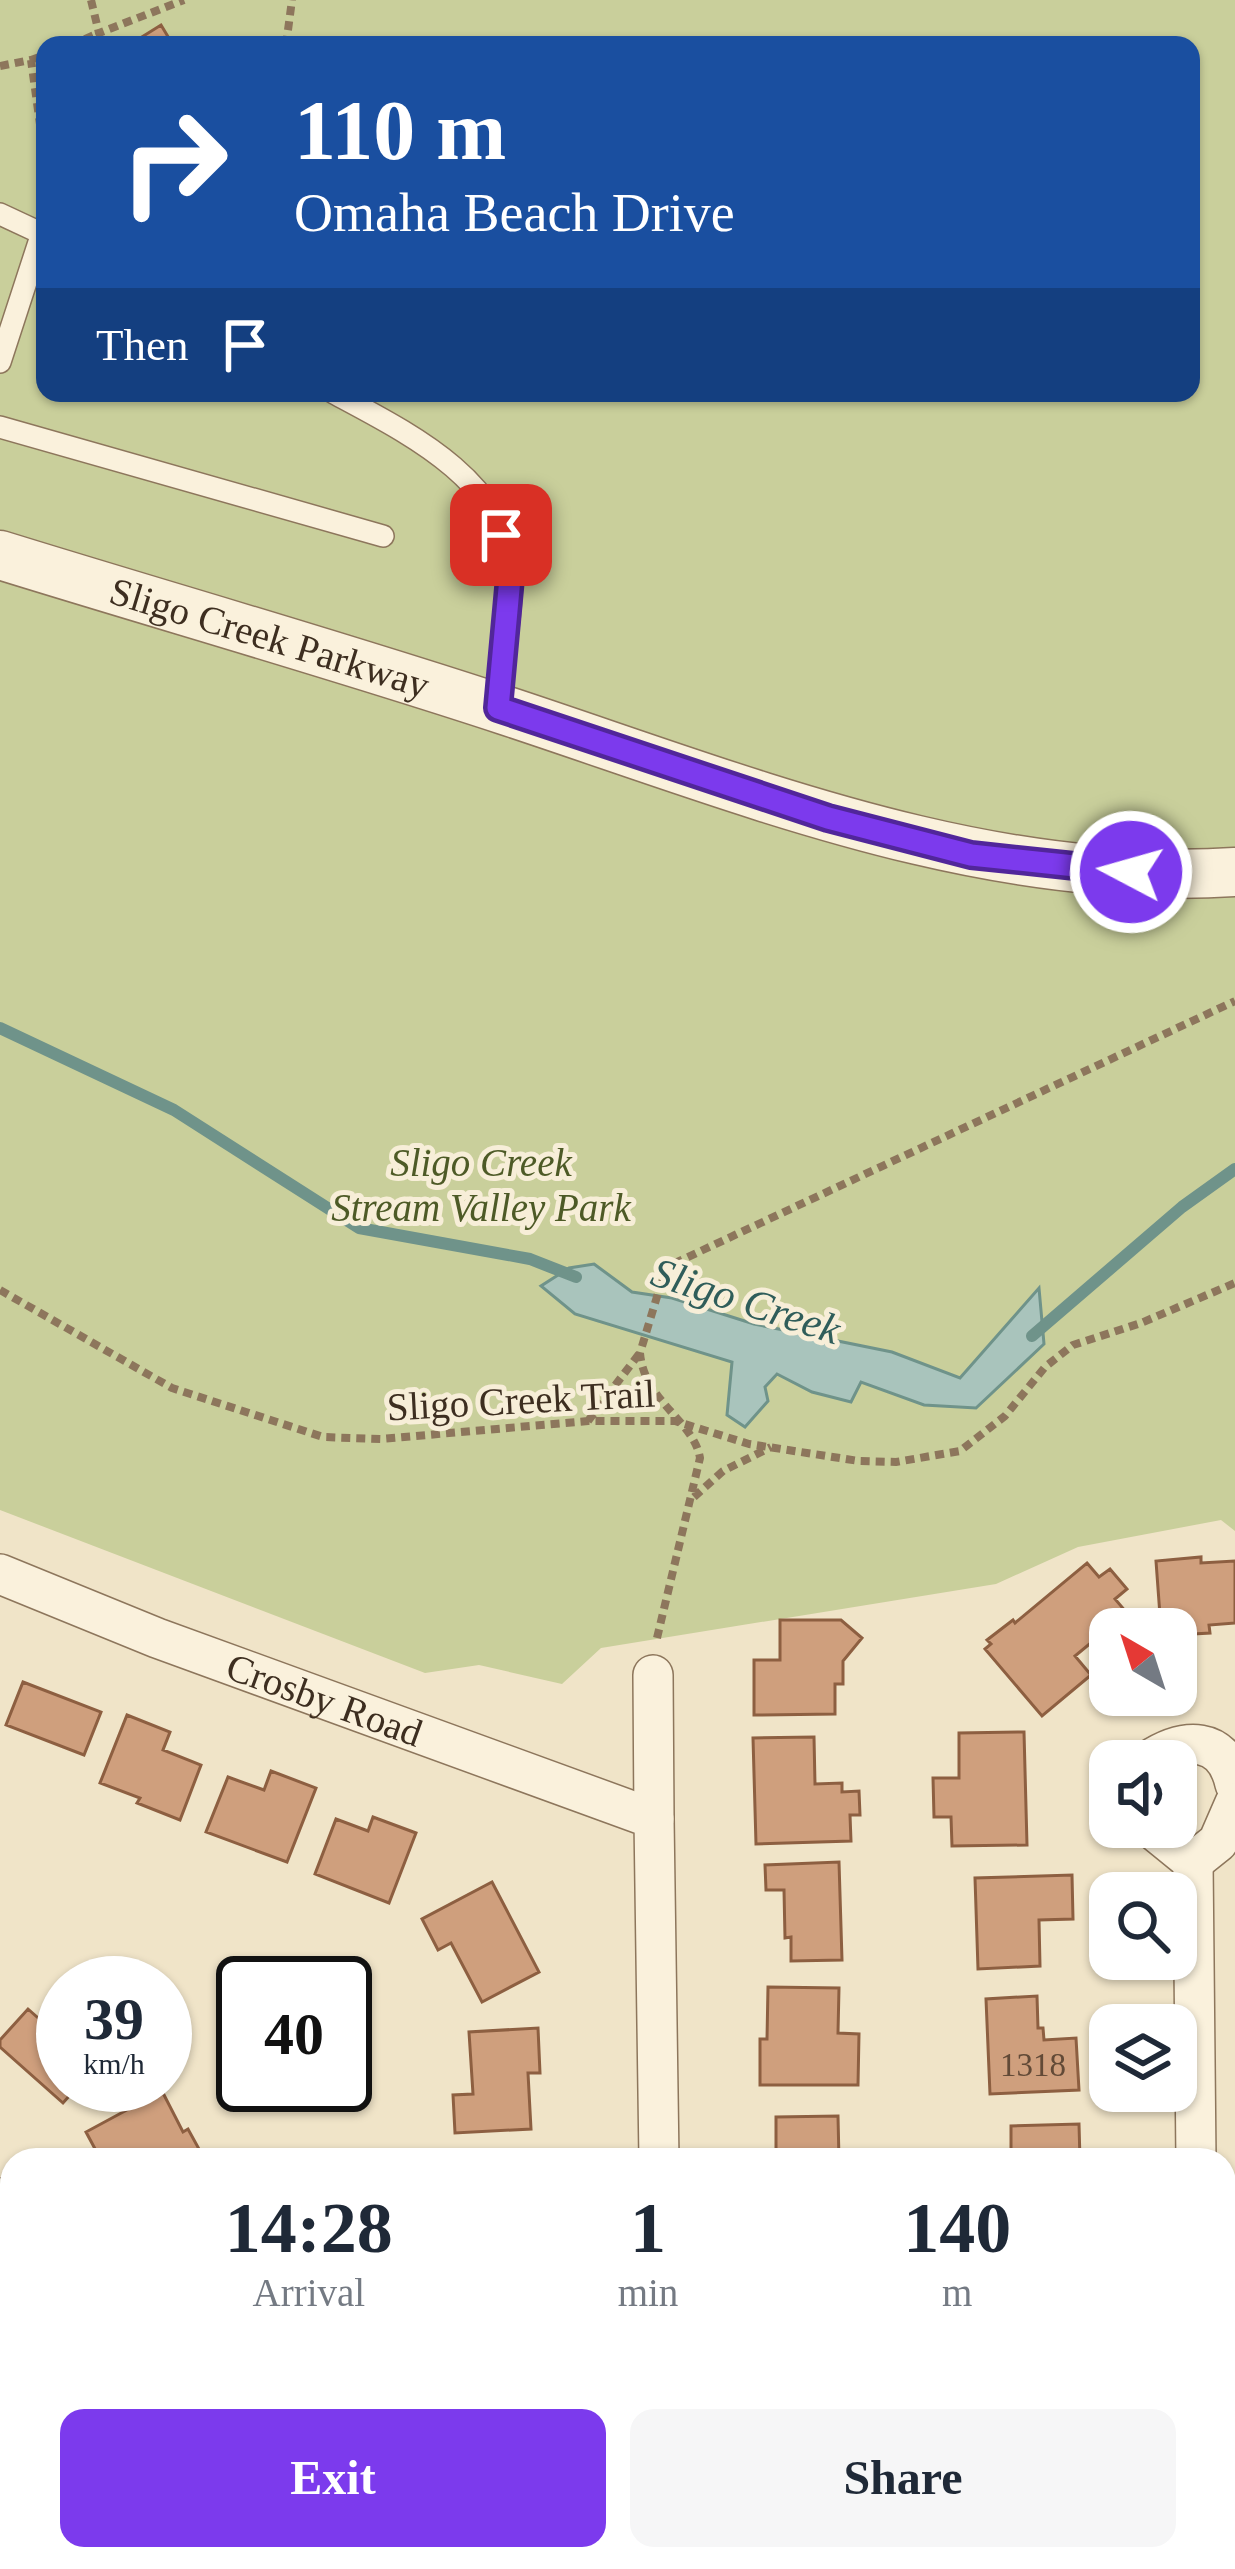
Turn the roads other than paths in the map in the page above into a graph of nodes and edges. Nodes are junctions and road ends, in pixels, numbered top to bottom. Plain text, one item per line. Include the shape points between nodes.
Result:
1 (0, 214) edge
2 (36, 231) edge
3 (36, 255) edge
4 (0, 362) edge
5 (351, 402) edge
6 (0, 427) edge
7 (383, 536) dead end
8 (0, 555) edge
9 (498, 708) junction
10 (1235, 872) edge
11 (0, 1574) edge
12 (653, 1675) road end
13 (1197, 1744) edge
14 (1235, 1784) edge
15 (1235, 1803) edge
16 (654, 1819) junction
17 (1175, 1848) edge
18 (1192, 1862) junction
19 (659, 2148) edge
20 (1196, 2148) edge

1 - 2 lane
3 - 4 lane
5 - 9 lane via 426,443 490,503 511,567
6 - 7 lane
8 - 9 street, Sligo Creek Parkway
9 - 10 street, Sligo Creek Parkway via 828,818 971,855 1172,876
11 - 16 street, Crosby Road
12 - 16 street
13 - 14 street via 1226,1759
15 - 18 street via 1218,1842
16 - 19 street
17 - 18 street
18 - 20 street

